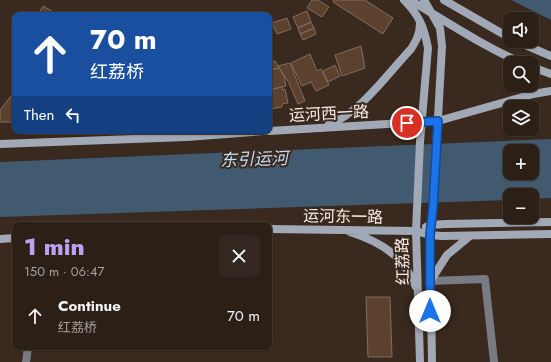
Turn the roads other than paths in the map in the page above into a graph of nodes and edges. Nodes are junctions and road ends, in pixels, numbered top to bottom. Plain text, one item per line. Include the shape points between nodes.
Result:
1 (404, 0) edge
2 (410, 0) edge
3 (424, 0) edge
4 (444, 0) edge
5 (432, 13) junction
6 (420, 18) junction
7 (503, 34) edge
8 (532, 48) edge
9 (506, 56) edge
10 (551, 56) edge
11 (539, 70) edge
12 (551, 74) edge
13 (551, 91) edge
14 (438, 121) junction
15 (422, 122) junction
16 (319, 127) junction
17 (272, 131) edge
18 (226, 134) edge
19 (0, 144) edge
20 (551, 222) edge
21 (431, 225) junction
22 (272, 229) edge
23 (344, 230) junction
24 (416, 231) junction
25 (551, 234) edge
26 (430, 235) junction
27 (470, 236) junction
28 (12, 238) edge
29 (0, 239) edge
30 (430, 281) junction
31 (417, 289) junction
32 (28, 350) edge
33 (26, 362) edge
34 (420, 362) edge
35 (432, 362) edge
36 (494, 362) edge

1 - 6 main road
2 - 5 main road
3 - 5 main road, 红荔路
4 - 7 main road
5 - 9 main road
5 - 14 main road, 红荔路 via 440,28 442,46
6 - 15 main road, 红荔路 via 428,48
6 - 16 main road via 420,31 411,49 356,108 336,122
8 - 10 main road
11 - 12 main road
13 - 14 main road, 运河西一路
14 - 15 main road, 运河西一路
14 - 21 main road, 红荔路
15 - 16 main road, 运河西一路
15 - 24 main road, 红荔路
16 - 17 main road, 运河西一路
18 - 19 main road
20 - 21 main road
21 - 24 main road
21 - 26 main road, 红荔路
22 - 23 main road, 运河东一路
23 - 24 main road, 运河东一路
23 - 31 main road via 369,238 390,251 407,269
24 - 26 main road
24 - 31 main road, 红荔路
25 - 27 main road
26 - 27 main road
26 - 30 main road, 红荔路
27 - 30 main road via 447,255
28 - 29 main road
30 - 35 main road, 红荔路
30 - 36 street via 485,278
31 - 34 main road, 红荔路
32 - 33 street

